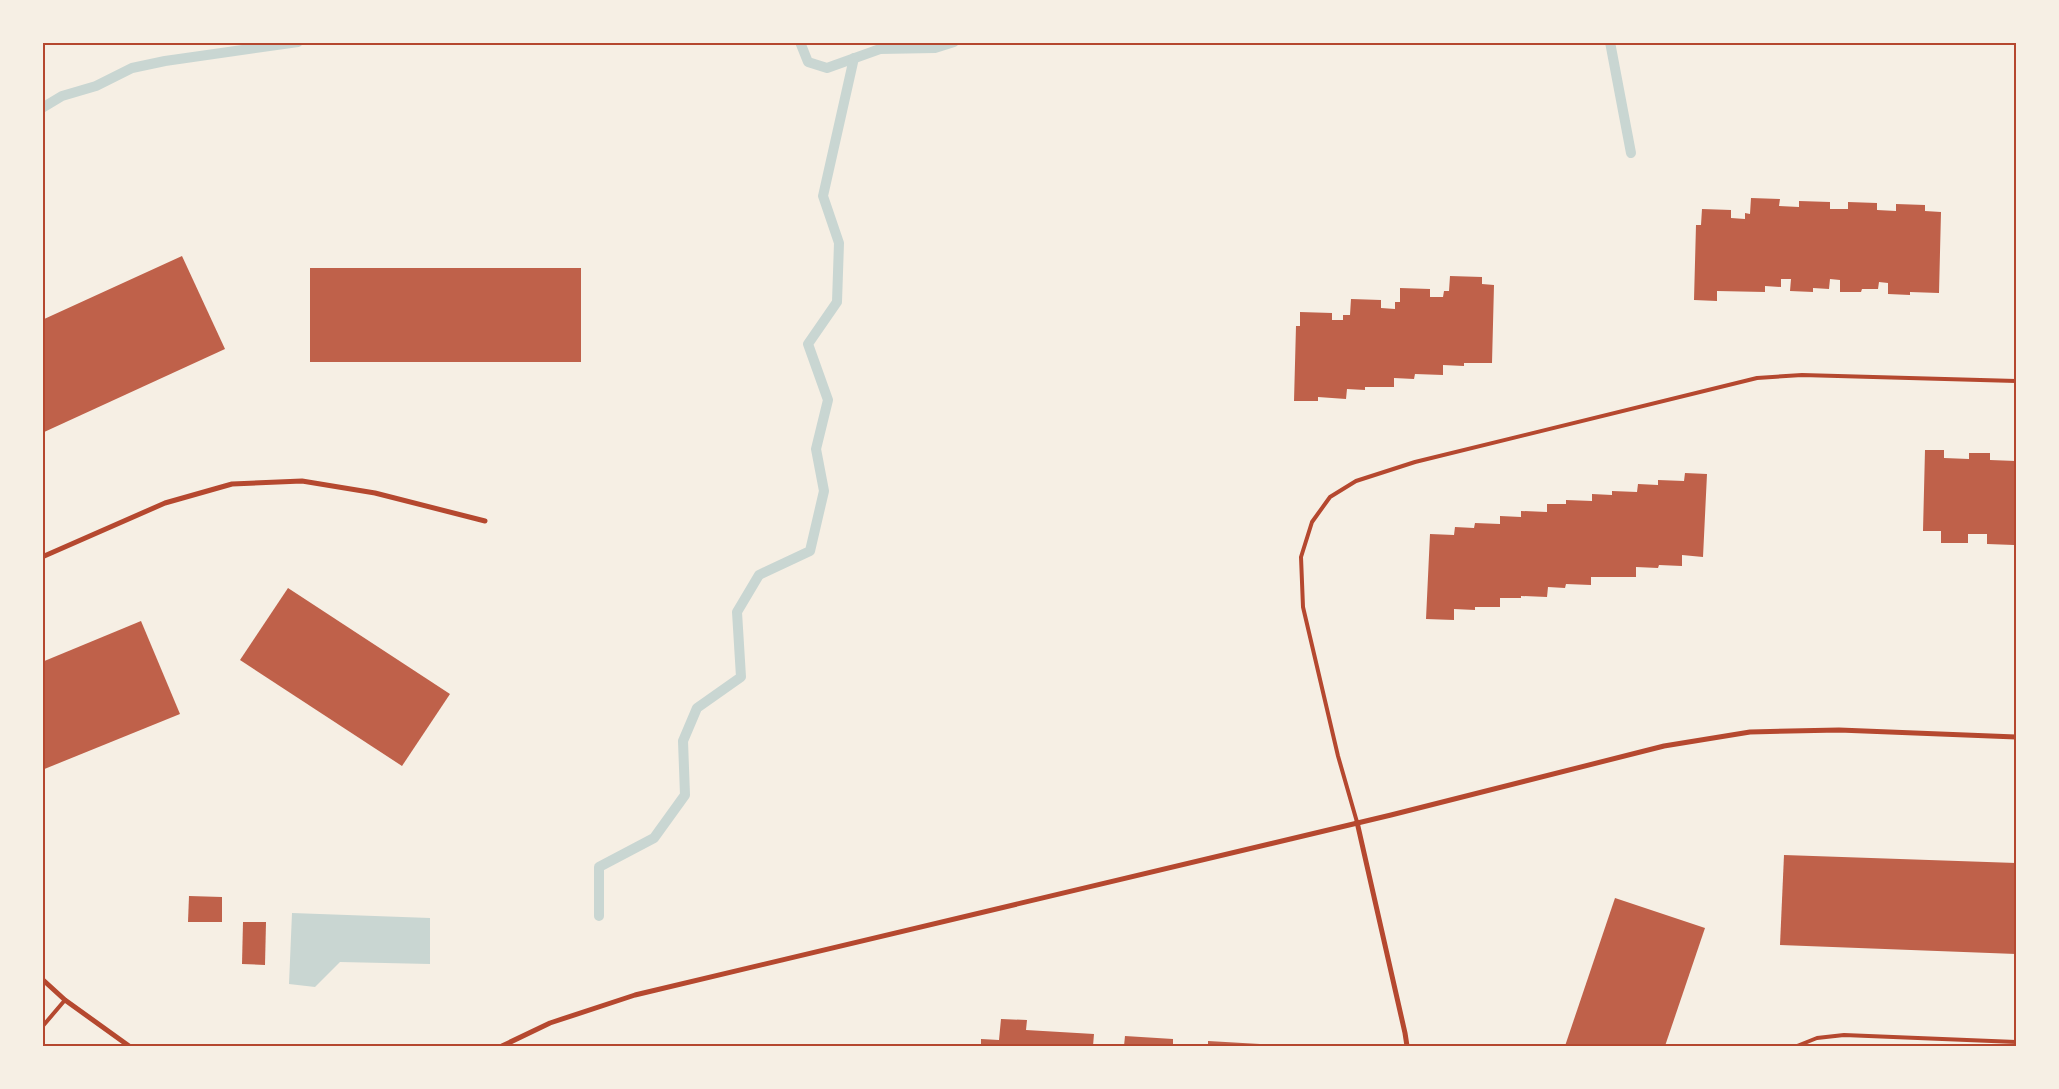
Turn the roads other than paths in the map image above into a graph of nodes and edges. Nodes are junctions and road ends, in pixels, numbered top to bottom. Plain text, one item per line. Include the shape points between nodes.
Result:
1 (2016, 380) edge
2 (485, 521) dead end
3 (42, 557) edge
4 (2016, 737) edge
5 (1357, 822) junction
6 (42, 979) edge
7 (65, 1000) junction
8 (42, 1027) edge
9 (2016, 1042) edge
10 (129, 1046) edge
11 (502, 1046) edge
12 (1407, 1046) edge
13 (1797, 1046) edge

1 - 5 lane via 1802,375 1757,378 1415,462 1356,481 1330,497 1312,522 1301,557 1304,607 1338,756
2 - 3 street via 375,493 302,481 232,484 165,503
4 - 5 street via 1839,730 1750,732 1664,746
5 - 11 street via 635,995 550,1023
5 - 12 street
6 - 7 street
7 - 8 lane
7 - 10 street
9 - 13 lane via 1844,1035 1818,1038

